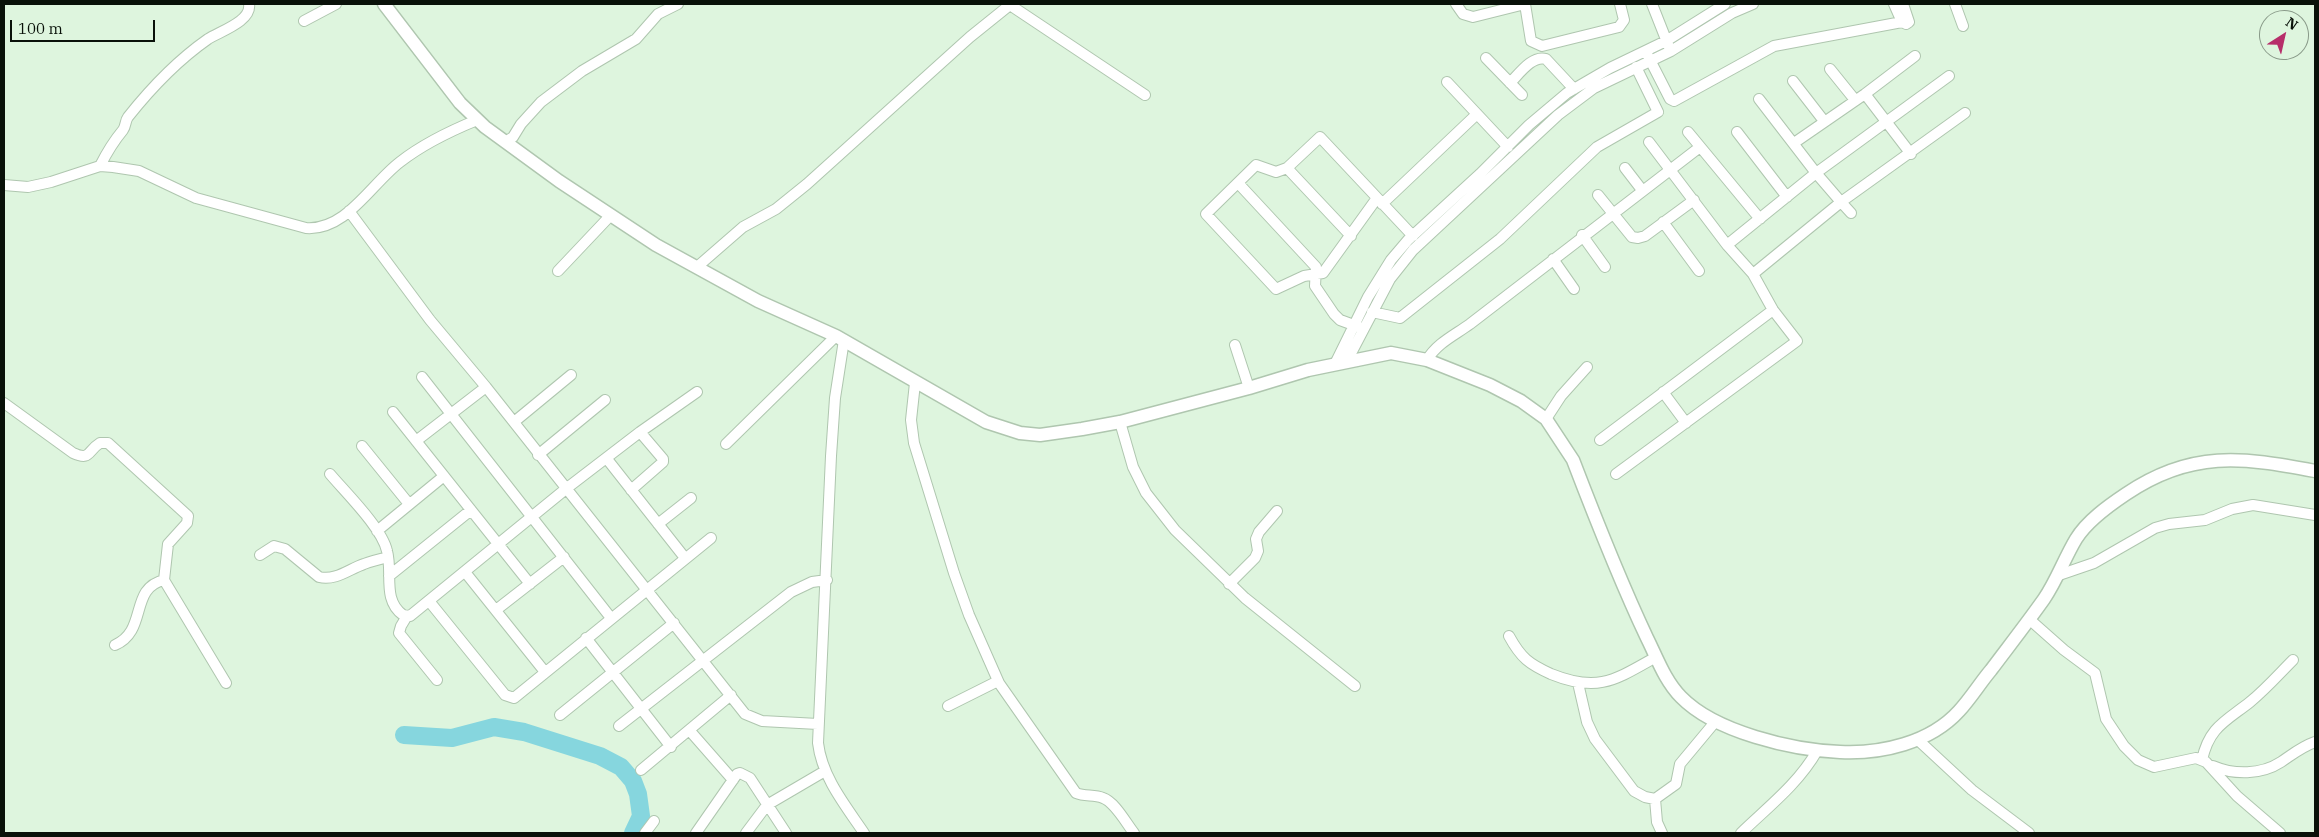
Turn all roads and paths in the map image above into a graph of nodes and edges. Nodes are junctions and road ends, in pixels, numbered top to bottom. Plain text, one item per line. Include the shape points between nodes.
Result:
1 (249, 4) edge
2 (336, 4) edge
3 (384, 4) edge
4 (678, 4) edge
5 (1010, 4) edge
6 (1456, 4) edge
7 (1620, 4) edge
8 (1652, 4) edge
9 (1725, 4) edge
10 (1753, 4) edge
11 (1894, 4) edge
12 (1903, 4) edge
13 (1955, 4) edge
14 (304, 21) dead end
15 (1902, 22) junction
16 (1963, 26) dead end
17 (1668, 46) junction
18 (1648, 56) junction
19 (1915, 56) dead end
20 (1486, 58) dead end
21 (1636, 67) junction
22 (1830, 69) dead end
23 (1949, 76) dead end
24 (1793, 81) dead end
25 (1447, 82) dead end
26 (1510, 83) junction
27 (1574, 89) junction
28 (1865, 94) junction
29 (1145, 95) dead end
30 (1522, 95) dead end
31 (1759, 99) dead end
32 (1855, 100) junction
33 (1965, 113) dead end
34 (1477, 114) junction
35 (477, 120) junction
36 (1824, 122) junction
37 (1888, 122) junction
38 (1688, 132) dead end
39 (1737, 132) dead end
40 (509, 139) junction
41 (1649, 142) dead end
42 (1794, 143) junction
43 (1508, 147) junction
44 (1700, 147) junction
45 (1911, 154) junction
46 (100, 166) junction
47 (1287, 168) junction
48 (1626, 168) dead end
49 (1670, 168) junction
50 (1816, 173) junction
51 (1238, 183) junction
52 (4, 185) edge
53 (1642, 190) junction
54 (1598, 195) dead end
55 (1787, 197) junction
56 (1694, 200) junction
57 (1380, 201) junction
58 (1841, 202) junction
59 (349, 210) junction
60 (1612, 213) junction
61 (1850, 213) dead end
62 (610, 216) junction
63 (1760, 219) junction
64 (1663, 222) junction
65 (1351, 236) junction
66 (1413, 236) junction
67 (1582, 236) junction
68 (1727, 245) junction
69 (1553, 259) junction
70 (701, 263) junction
71 (1604, 267) dead end
72 (558, 271) dead end
73 (1700, 271) dead end
74 (1753, 274) junction
75 (1316, 275) junction
76 (1574, 289) dead end
77 (1773, 310) junction
78 (1372, 312) junction
79 (1354, 324) junction
80 (1363, 330) junction
81 (840, 338) junction
82 (1236, 345) dead end
83 (1429, 357) junction
84 (1341, 362) junction
85 (1587, 367) dead end
86 (571, 375) dead end
87 (422, 377) dead end
88 (915, 383) junction
89 (1248, 385) junction
90 (486, 387) junction
91 (696, 392) dead end
92 (1663, 392) junction
93 (605, 400) dead end
94 (4, 402) edge
95 (393, 412) dead end
96 (451, 414) junction
97 (1549, 414) junction
98 (514, 422) junction
99 (1120, 422) junction
100 (1686, 423) junction
101 (640, 432) junction
102 (1600, 440) dead end
103 (416, 441) junction
104 (726, 444) dead end
105 (362, 446) dead end
106 (538, 454) junction
107 (607, 459) junction
108 (2315, 471) edge
109 (330, 474) dead end
110 (1616, 474) dead end
111 (444, 476) junction
112 (567, 488) junction
113 (631, 490) junction
114 (691, 498) dead end
115 (410, 504) junction
116 (471, 510) junction
117 (1277, 511) dead end
118 (2315, 515) edge
119 (532, 517) junction
120 (658, 524) junction
121 (377, 530) junction
122 (711, 538) dead end
123 (499, 545) junction
124 (260, 554) dead end
125 (388, 557) junction
126 (564, 557) junction
127 (685, 558) junction
128 (2061, 570) junction
129 (465, 572) junction
130 (389, 576) junction
131 (164, 580) junction
132 (827, 580) junction
133 (530, 584) junction
134 (1229, 584) junction
135 (647, 589) junction
136 (430, 601) junction
137 (496, 610) junction
138 (407, 616) junction
139 (611, 618) junction
140 (2029, 619) junction
141 (674, 623) junction
142 (1509, 636) dead end
143 (586, 638) junction
144 (115, 645) dead end
145 (1656, 657) junction
146 (2293, 660) dead end
147 (704, 661) junction
148 (546, 672) junction
149 (613, 673) junction
150 (437, 680) dead end
151 (998, 681) junction
152 (1578, 683) junction
153 (226, 684) dead end
154 (1355, 686) dead end
155 (731, 695) junction
156 (948, 706) dead end
157 (642, 709) junction
158 (560, 715) dead end
159 (1715, 722) junction
160 (818, 724) junction
161 (619, 726) dead end
162 (690, 730) junction
163 (1917, 739) junction
164 (2315, 742) edge
165 (671, 747) junction
166 (1818, 751) junction
167 (2202, 760) junction
168 (2212, 766) junction
169 (641, 770) dead end
170 (825, 771) junction
171 (733, 780) junction
172 (1656, 799) junction
173 (767, 805) junction
174 (654, 821) dead end
175 (645, 833) edge
176 (696, 833) edge
177 (746, 833) edge
178 (786, 833) edge
179 (864, 833) edge
180 (1134, 833) edge
181 (1662, 833) edge
182 (1741, 833) edge
183 (2029, 833) edge
184 (2280, 833) edge

1 - 46 street via 246,16 202,44 152,89 126,119 124,129 109,146
2 - 14 street
3 - 35 street via 460,103
4 - 40 street via 658,14 636,39 541,102
5 - 29 street
5 - 70 street via 807,184 776,208 743,227
6 - 7 street via 1463,14 1473,16 1525,4 1531,41 1542,46 1619,27 1624,20
8 - 17 street
9 - 17 street
10 - 17 street
11 - 15 street
12 - 15 street via 1909,22
13 - 16 street
15 - 18 street via 1774,46 1674,101
17 - 18 street
18 - 21 street
18 - 27 street
19 - 28 street
20 - 26 street
21 - 78 street via 1594,88 1558,114 1413,250 1390,279
21 - 78 street via 1658,112 1597,147 1500,239 1400,318
22 - 32 street
23 - 37 street
24 - 36 street
25 - 34 street
26 - 27 street via 1534,60 1542,58
26 - 30 street
27 - 43 street via 1548,108
28 - 32 street
28 - 37 street
31 - 42 street
32 - 36 street
33 - 45 street
34 - 43 street
34 - 57 street
35 - 40 street
35 - 59 street via 418,149 387,172
36 - 42 street
37 - 45 street
37 - 50 street
38 - 44 street
39 - 55 street
40 - 62 street
41 - 49 street
42 - 50 street
43 - 66 street
44 - 49 street
44 - 63 street
45 - 58 street
46 - 52 street via 28,187
46 - 59 street via 139,171 196,198 306,228 331,225
47 - 51 street via 1276,172 1256,165
47 - 57 street via 1320,137
47 - 65 street
48 - 53 street
49 - 53 street
49 - 56 street
50 - 55 street
50 - 58 street
51 - 75 street via 1316,267
51 - 75 street via 1206,214 1276,288 1304,276
53 - 60 street
54 - 60 street
55 - 63 street
56 - 64 street
56 - 68 street
57 - 65 street
57 - 66 street
58 - 61 street
58 - 74 street
59 - 90 street via 424,312
60 - 64 street via 1632,237 1645,236
60 - 67 street
62 - 70 street via 656,245
62 - 72 street
63 - 68 street
64 - 73 street
65 - 75 street via 1323,273
66 - 79 street via 1378,278
67 - 69 street
67 - 71 street
68 - 74 street
69 - 76 street
69 - 83 street via 1443,342
70 - 81 street via 758,301
74 - 77 street
75 - 79 street via 1315,286 1334,314 1340,320
77 - 92 street
77 - 100 street via 1797,341
78 - 80 street
79 - 80 street
79 - 84 street
80 - 84 street
81 - 88 street
81 - 104 street
81 - 132 street via 828,506
82 - 89 street
83 - 84 street via 1391,353
83 - 97 street
84 - 89 street
85 - 97 street
86 - 98 street
87 - 96 street
88 - 99 street via 986,422 1020,433 1040,435
88 - 151 street via 911,420 914,443 954,573
89 - 99 street
90 - 96 street
90 - 98 street
91 - 101 street
92 - 100 street
92 - 102 street
93 - 106 street
94 - 131 street via 81,457 100,443 108,444 188,516 187,523 168,544
95 - 103 street
96 - 103 street
96 - 119 street
97 - 145 street via 1574,460 1633,609
98 - 106 street
99 - 134 street via 1133,467 1146,493 1175,530
100 - 110 street
101 - 107 street
101 - 113 street via 663,462
103 - 111 street
105 - 115 street
106 - 112 street
107 - 112 street
107 - 113 street
108 - 128 street via 2230,459 2180,466 2137,487 2108,507 2083,530
109 - 121 street
111 - 115 street
111 - 116 street
112 - 119 street
112 - 135 street
113 - 120 street
114 - 120 street
115 - 121 street
116 - 123 street
116 - 130 street
117 - 134 street via 1259,532 1255,558
118 - 128 street via 2253,505 2232,509 2205,520 2155,528 2094,564
119 - 123 street
119 - 126 street
120 - 127 street
121 - 125 street
122 - 127 street
123 - 129 street
123 - 133 street
124 - 125 street via 278,546 324,578
125 - 130 street
126 - 133 street
126 - 139 street
127 - 135 street
128 - 140 street
129 - 136 street
129 - 137 street
130 - 138 street via 393,604
131 - 144 street via 146,589 132,631
131 - 153 street
132 - 147 street via 812,582 791,592
132 - 160 street
133 - 137 street
134 - 154 street via 1274,624
135 - 139 street
135 - 141 street
136 - 138 street
136 - 148 street via 508,697 517,697
137 - 148 street
138 - 150 street via 399,633
139 - 143 street
140 - 163 street via 1959,711 1936,731
140 - 167 street via 2095,673 2106,718 2124,746 2138,760 2154,767 2188,759
141 - 147 street
141 - 149 street
142 - 152 street via 1526,661
143 - 148 street
143 - 149 street
145 - 152 street via 1609,681
145 - 159 street via 1679,696
146 - 167 street via 2251,702 2219,725 2208,738
147 - 155 street
147 - 157 street
149 - 157 street
149 - 158 street
151 - 156 street
151 - 180 street via 1076,793 1105,798
152 - 172 street via 1586,722 1595,739 1634,791
155 - 160 street via 745,714 753,719
155 - 162 street
157 - 161 street
157 - 165 street
159 - 166 street
159 - 172 street via 1680,764 1676,784
160 - 170 street via 820,757
162 - 165 street
162 - 171 street
163 - 166 street via 1888,748 1853,753
163 - 183 street via 1972,790
164 - 168 street via 2268,769 2231,772
165 - 169 street
166 - 182 street via 1794,783
167 - 168 street
168 - 184 street via 2236,796
170 - 173 street
170 - 179 street
171 - 173 street via 740,773 746,775
171 - 176 street
172 - 181 street via 1657,822
173 - 177 street
173 - 178 street
174 - 175 street

